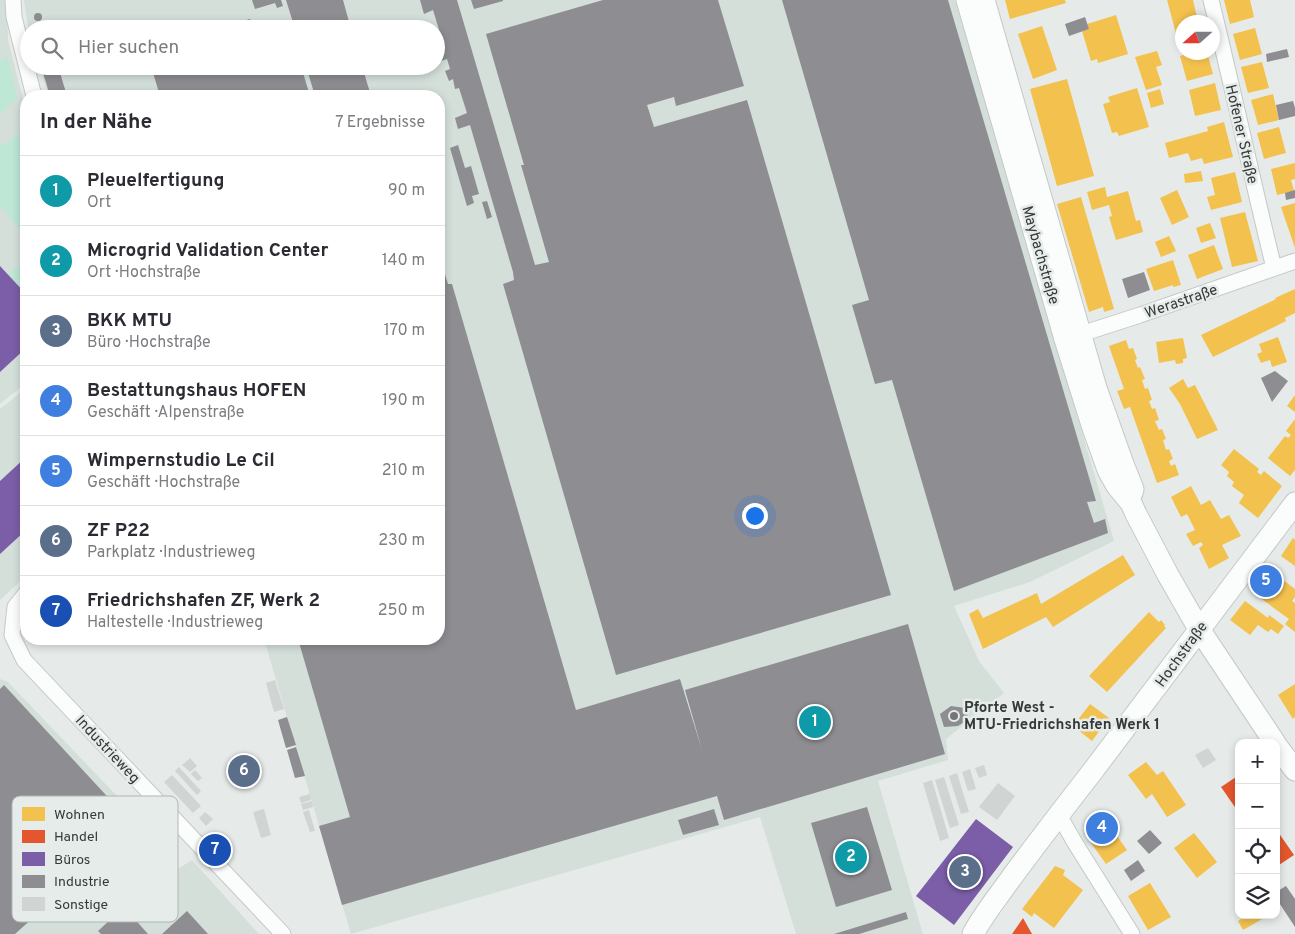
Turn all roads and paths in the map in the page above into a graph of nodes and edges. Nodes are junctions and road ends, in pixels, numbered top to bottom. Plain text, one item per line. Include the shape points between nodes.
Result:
1 (13, 0) edge
2 (967, 0) edge
3 (984, 0) edge
4 (1211, 0) edge
5 (20, 41) edge
6 (992, 58) junction
7 (29, 75) edge
8 (32, 90) edge
9 (1295, 261) edge
10 (1274, 268) junction
11 (1073, 337) junction
12 (1295, 503) edge
13 (20, 601) edge
14 (1199, 629) junction
15 (1285, 754) edge
16 (153, 796) edge
17 (1059, 815) junction
18 (178, 823) edge
19 (972, 931) edge
20 (283, 934) edge
21 (1132, 934) edge

1 - 5 street
2 - 6 main road, Maybachstraße
3 - 6 main road, Maybachstraße
4 - 10 street, Hofener Straße
6 - 11 main road, Maybachstraße
7 - 8 street
9 - 10 street, Werastraße
10 - 11 street, Werastraße
11 - 14 main road, Maybachstraße via 1096,388 1133,489 1131,503
12 - 14 main road, Hochstraße
13 - 16 street, Industrieweg via 15,608 12,634 24,660
14 - 15 main road, Maybachstraße
14 - 17 main road, Hochstraße
17 - 19 main road, Hochstraße
17 - 21 street
18 - 20 street, Industrieweg

